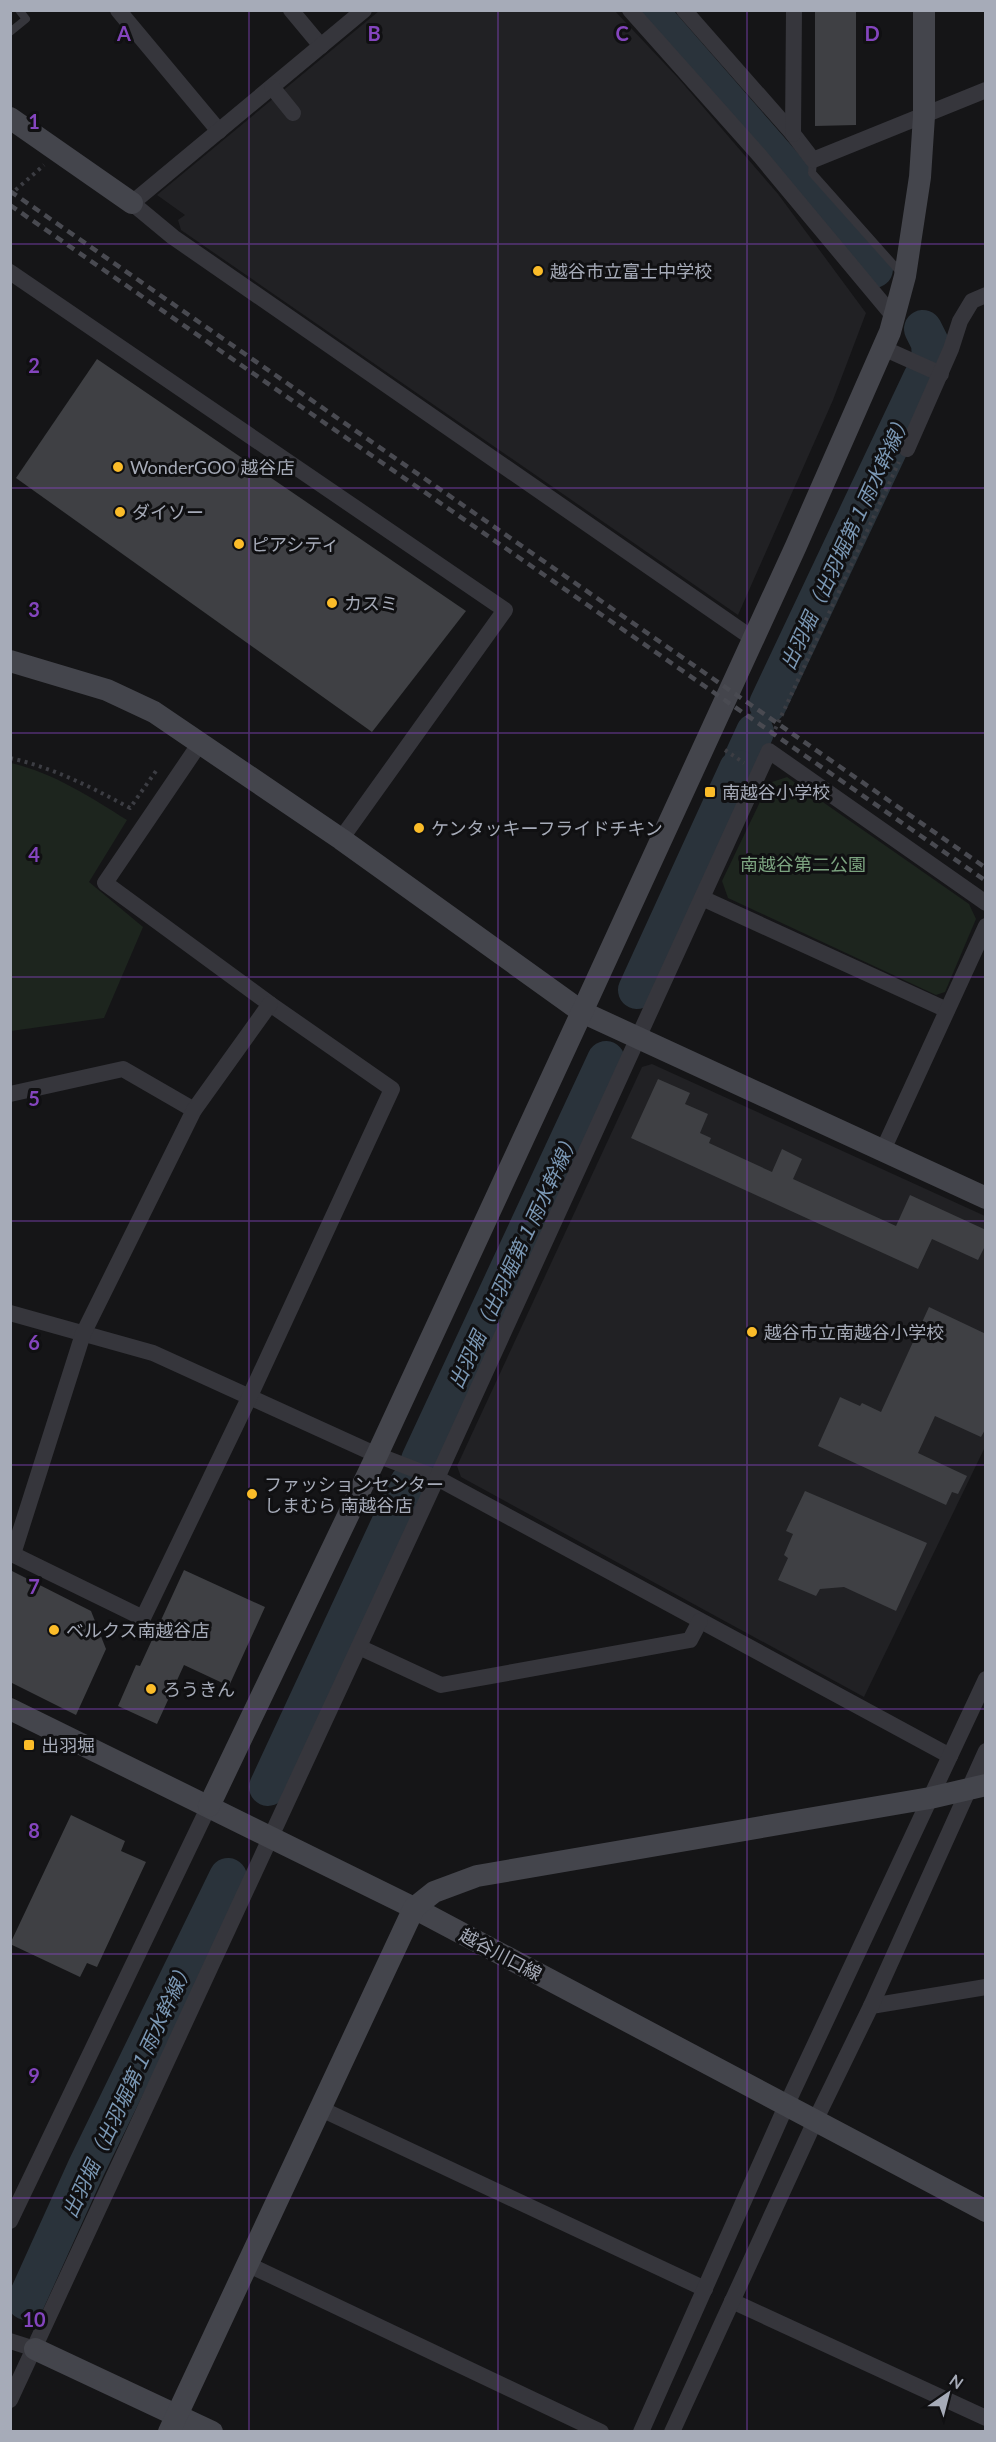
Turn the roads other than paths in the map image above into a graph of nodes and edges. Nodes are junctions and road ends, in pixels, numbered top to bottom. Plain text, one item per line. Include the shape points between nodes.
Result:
1 (19, 10) edge
2 (118, 10) edge
3 (291, 10) edge
4 (364, 10) edge
5 (630, 10) edge
6 (684, 10) edge
7 (794, 10) edge
8 (924, 10) edge
9 (10, 32) edge
10 (321, 46) junction
11 (272, 87) junction
12 (986, 90) edge
13 (293, 113) dead end
14 (924, 116) junction
15 (10, 118) edge
16 (219, 131) junction
17 (793, 134) junction
18 (813, 160) junction
19 (132, 203) junction
20 (10, 272) edge
21 (904, 278) junction
22 (986, 295) edge
23 (895, 314) junction
24 (883, 348) junction
25 (941, 374) junction
26 (907, 449) road end
27 (752, 638) junction
28 (10, 661) edge
29 (200, 743) junction
30 (341, 839) junction
31 (702, 898) junction
32 (986, 903) edge
33 (986, 926) edge
34 (270, 1004) junction
35 (948, 1011) junction
36 (582, 1012) junction
37 (639, 1039) junction
38 (10, 1094) edge
39 (194, 1110) junction
40 (884, 1150) junction
41 (986, 1198) edge
42 (10, 1313) edge
43 (83, 1334) junction
44 (249, 1398) junction
45 (377, 1455) junction
46 (437, 1478) junction
47 (12, 1554) edge
48 (700, 1621) junction
49 (359, 1647) junction
50 (986, 1679) edge
51 (10, 1709) edge
52 (986, 1751) edge
53 (950, 1755) junction
54 (977, 1786) edge
55 (930, 1798) junction
56 (209, 1806) junction
57 (270, 1836) junction
58 (414, 1908) junction
59 (986, 1987) edge
60 (871, 2006) junction
61 (786, 2106) junction
62 (319, 2108) junction
63 (815, 2121) junction
64 (986, 2211) edge
65 (10, 2221) edge
66 (247, 2264) junction
67 (705, 2289) junction
68 (732, 2301) junction
69 (10, 2341) edge
70 (35, 2349) junction
71 (10, 2400) edge
72 (986, 2418) edge
73 (173, 2423) edge
74 (212, 2432) edge
75 (601, 2432) edge
76 (641, 2432) edge
77 (672, 2432) edge

1 - 9 lane via 26,19
2 - 16 street
3 - 10 street
4 - 10 street
5 - 23 street
6 - 17 street
7 - 17 street
8 - 14 street
10 - 11 street
11 - 13 street
11 - 16 street
12 - 14 street
14 - 18 street
14 - 21 street via 921,177
15 - 19 street
16 - 19 street
17 - 18 street
18 - 21 lane via 812,172
19 - 27 street via 183,243
20 - 30 street via 505,610
21 - 23 street
22 - 25 street via 972,302 960,321
23 - 24 street
24 - 25 street
24 - 27 street
25 - 26 street
27 - 36 street
28 - 29 street via 106,690 154,712
29 - 30 street
29 - 34 street via 105,883
30 - 36 street
31 - 32 street via 769,751
31 - 35 street
31 - 37 street
33 - 35 street
34 - 39 street
34 - 44 street via 392,1089
35 - 40 street
36 - 37 street
36 - 45 street
37 - 40 street
37 - 46 street
38 - 39 street via 123,1069
39 - 43 street
40 - 41 street
42 - 43 street
43 - 44 street via 153,1353
43 - 47 street
44 - 45 street
44 - 47 street via 143,1618
45 - 46 street
45 - 56 street
46 - 48 street
46 - 49 street
48 - 49 street via 690,1640 441,1685
48 - 53 street
49 - 57 street
50 - 53 street
51 - 56 street, 越谷川口線
52 - 54 street
53 - 55 street
54 - 55 street
54 - 60 street
55 - 58 street via 477,1876 434,1892
55 - 61 street
56 - 57 street, 越谷川口線
56 - 65 street
57 - 58 street, 越谷川口線
57 - 70 street
58 - 61 street, 越谷川口線
58 - 62 street
59 - 60 street
60 - 63 street
61 - 63 street, 越谷川口線
61 - 67 street
62 - 66 street
62 - 67 street
63 - 64 street, 越谷川口線
63 - 68 street
66 - 73 street
66 - 75 street
67 - 76 street
68 - 72 street
68 - 77 street
69 - 70 street
70 - 71 street
70 - 73 street
73 - 74 street

